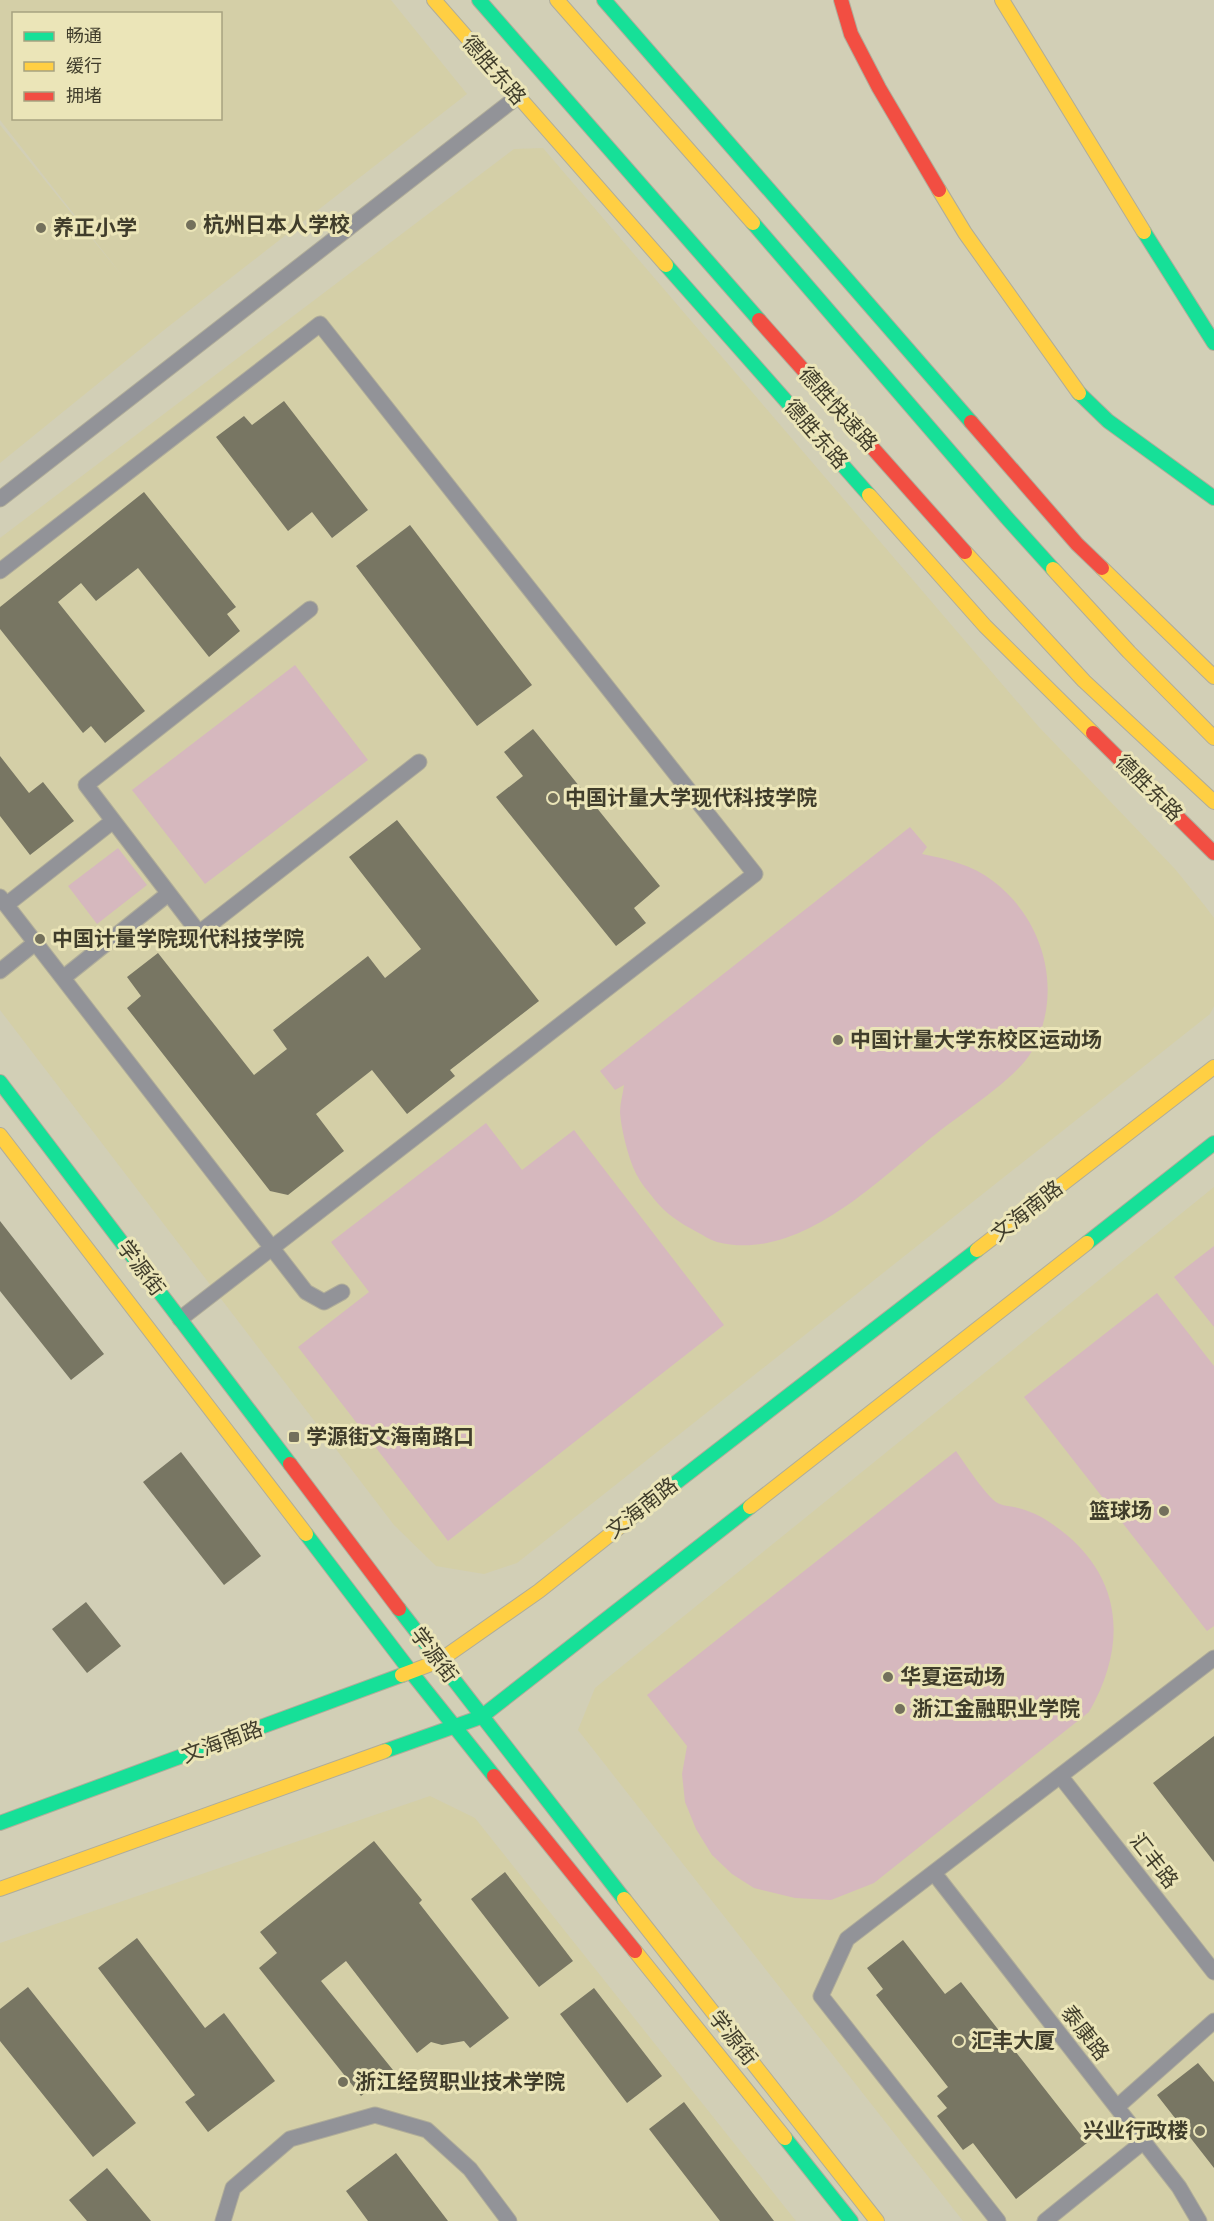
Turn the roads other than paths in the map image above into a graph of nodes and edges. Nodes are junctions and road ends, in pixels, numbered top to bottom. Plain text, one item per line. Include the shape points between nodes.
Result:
1 (434, 0) edge
2 (479, 0) edge
3 (557, 0) edge
4 (604, 0) edge
5 (841, 0) edge
6 (1002, 0) edge
7 (517, 97) junction
8 (1214, 343) edge
9 (1214, 498) edge
10 (0, 499) edge
11 (0, 571) edge
12 (310, 609) dead end
13 (1214, 677) edge
14 (1214, 738) edge
15 (419, 762) dead end
16 (1214, 802) edge
17 (113, 821) junction
18 (1214, 853) edge
19 (168, 894) junction
20 (3, 901) edge
21 (35, 943) junction
22 (0, 971) edge
23 (63, 978) junction
24 (1214, 1067) edge
25 (0, 1082) edge
26 (0, 1135) edge
27 (1214, 1143) edge
28 (272, 1248) junction
29 (342, 1292) dead end
30 (180, 1319) junction
31 (1214, 1658) edge
32 (440, 1661) junction
33 (411, 1672) junction
34 (481, 1717) junction
35 (455, 1727) junction
36 (1060, 1777) junction
37 (0, 1823) edge
38 (934, 1873) junction
39 (0, 1889) edge
40 (1212, 1966) edge
41 (1214, 2021) edge
42 (1117, 2108) junction
43 (1143, 2142) junction
44 (223, 2221) edge
45 (509, 2221) edge
46 (851, 2221) edge
47 (877, 2221) edge
48 (998, 2221) edge
49 (1045, 2221) edge
50 (1199, 2221) edge

1 - 7 main road, 德胜东路
2 - 16 main road, 德胜快速路 via 953,539 1084,681
3 - 14 main road via 1007,518
4 - 13 main road via 1077,544
5 - 9 main road via 850,34 959,224 1076,390 1108,421
6 - 8 main road
7 - 10 street
7 - 18 main road, 德胜东路 via 985,626
11 - 28 street via 320,324 755,874
12 - 17 street via 86,785
15 - 19 street via 199,933
17 - 19 street
17 - 20 street
19 - 23 street
20 - 21 street
21 - 22 street
21 - 23 street
23 - 28 street
24 - 32 main road, 文海南路 via 632,1515 539,1591
25 - 30 main road, 学源街
26 - 33 main road
27 - 34 main road
28 - 29 street via 306,1292 324,1302
28 - 30 street
30 - 32 main road, 学源街
31 - 36 street
32 - 33 main road, 文海南路
32 - 34 main road, 学源街
33 - 35 main road
33 - 37 main road, 文海南路
34 - 35 main road
34 - 47 main road, 学源街
35 - 39 main road
35 - 46 main road
36 - 38 street
36 - 40 street, 汇丰路
38 - 42 street, 泰康路
38 - 48 street via 847,1939 821,1996
41 - 42 street
42 - 43 street, 泰康路
43 - 49 street
43 - 50 street, 泰康路 via 1179,2187
44 - 45 street via 233,2188 290,2139 375,2115 427,2130 470,2169

